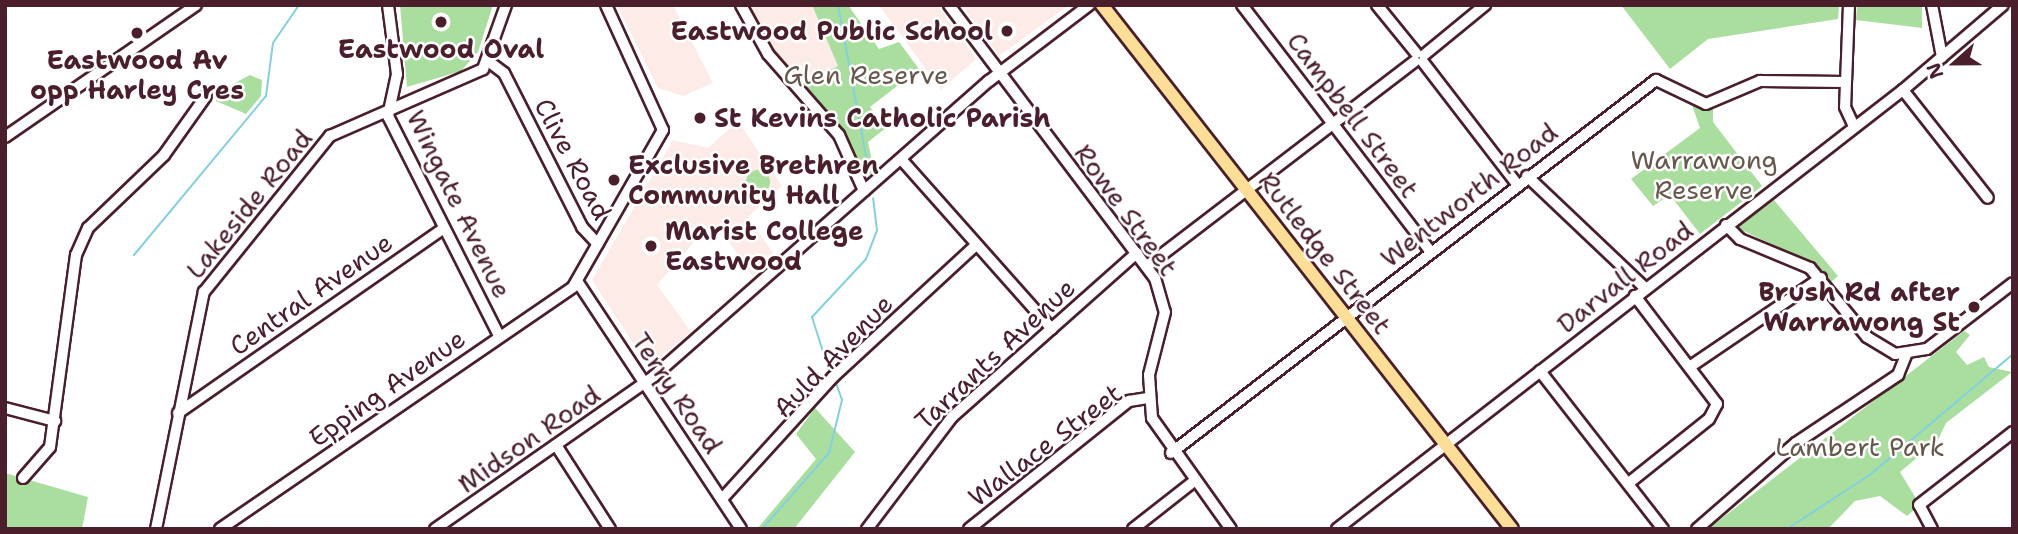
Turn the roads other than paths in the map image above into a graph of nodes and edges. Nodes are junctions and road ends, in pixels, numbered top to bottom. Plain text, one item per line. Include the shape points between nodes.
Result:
1 (196, 5) edge
2 (388, 5) edge
3 (506, 5) edge
4 (606, 5) edge
5 (740, 5) edge
6 (949, 5) edge
7 (1089, 5) edge
8 (1102, 5) edge
9 (1242, 5) edge
10 (1377, 5) edge
11 (1485, 5) edge
12 (1849, 5) edge
13 (1932, 5) edge
14 (2003, 5) edge
15 (1942, 57) junction
16 (1419, 58) junction
17 (488, 61) junction
18 (997, 73) junction
19 (1845, 82) junction
20 (1903, 90) junction
21 (206, 96) dead end
22 (391, 108) junction
23 (1335, 123) junction
24 (1854, 126) junction
25 (5, 136) edge
26 (901, 159) junction
27 (1527, 176) junction
28 (1517, 184) junction
29 (864, 191) junction
30 (1247, 191) junction
31 (1988, 198) dead end
32 (1726, 225) junction
33 (444, 228) junction
34 (598, 244) junction
35 (976, 245) junction
36 (1430, 251) junction
37 (1137, 253) junction
38 (1147, 266) junction
39 (1821, 278) junction
40 (577, 281) junction
41 (2013, 283) edge
42 (1645, 288) junction
43 (1635, 296) junction
44 (1346, 316) junction
45 (1052, 329) junction
46 (499, 336) junction
47 (1906, 355) junction
48 (1691, 366) junction
49 (1540, 370) junction
50 (647, 382) junction
51 (181, 392) junction
52 (202, 394) junction
53 (1148, 398) junction
54 (5, 408) edge
55 (178, 413) junction
56 (55, 421) junction
57 (2013, 432) edge
58 (1446, 444) junction
59 (556, 445) junction
60 (1171, 453) junction
61 (23, 478) dead end
62 (1193, 482) junction
63 (1630, 482) junction
64 (722, 499) junction
65 (870, 527) edge
66 (156, 529) edge
67 (220, 529) edge
68 (435, 529) edge
69 (610, 529) edge
70 (741, 529) edge
71 (969, 529) edge
72 (1133, 529) edge
73 (1231, 529) edge
74 (1337, 529) edge
75 (1512, 529) edge
76 (1663, 529) edge
77 (1696, 529) edge
78 (1932, 529) edge

1 - 25 street
2 - 22 street, Wingate Avenue via 397,74
3 - 17 street
4 - 34 street via 663,128
5 - 29 street via 768,54 839,135
6 - 18 street, Rowe Street
7 - 18 street, Midson Road
8 - 30 main road, Rutledge Street
9 - 23 street, Campbell Street
10 - 16 street
11 - 16 street
12 - 19 street
13 - 15 street
14 - 15 street, Darvall Road
15 - 20 street, Darvall Road
16 - 23 street
16 - 28 street
17 - 22 street, Lakeside Road via 475,74
17 - 34 street, Clive Road via 504,73 583,227
18 - 26 street, Midson Road
18 - 37 street, Rowe Street
19 - 24 street via 1844,107
19 - 27 street, Wentworth Road via 1757,81 1706,104 1661,78
20 - 24 street, Darvall Road
20 - 31 street
21 - 56 street via 164,155 97,215 83,239
22 - 33 street, Wingate Avenue via 388,116
22 - 51 street, Lakeside Road via 323,141 204,292
23 - 30 street
23 - 36 street, Campbell Street
24 - 32 street, Darvall Road
26 - 29 street, Midson Road
26 - 35 street
27 - 28 street, Wentworth Road
27 - 42 street
28 - 36 street, Wentworth Road
29 - 50 street, Midson Road
30 - 38 street
30 - 44 main road, Rutledge Street
32 - 39 street
32 - 42 street, Darvall Road
33 - 46 street, Wingate Avenue
33 - 52 street, Central Avenue
34 - 40 street
35 - 45 street
35 - 64 street, Auld Avenue via 833,377
36 - 44 street, Wentworth Road
37 - 38 street, Rowe Street
37 - 45 street, Tarrants Avenue
38 - 53 street, Rowe Street via 1165,312
39 - 47 street via 1873,344
39 - 48 street
40 - 46 street, Epping Avenue
40 - 50 street, Terry Road
41 - 47 street via 1934,345
42 - 43 street, Darvall Road
43 - 48 street
43 - 49 street, Darvall Road
44 - 58 main road, Rutledge Street
44 - 60 street, Wentworth Road
45 - 65 street, Tarrants Avenue via 945,425
46 - 67 street, Epping Avenue
47 - 77 street via 1898,375 1797,443
48 - 63 street via 1716,409
49 - 58 street, Darvall Road
49 - 63 street
50 - 59 street, Midson Road
50 - 64 street, Terry Road
51 - 52 street
51 - 55 street, Lakeside Road
52 - 55 street, Central Avenue
53 - 60 street
53 - 71 street, Wallace Street via 1129,401
54 - 56 street
55 - 66 street, Lakeside Road
56 - 61 street via 47,457
57 - 78 street via 1917,508
58 - 74 street, Darvall Road
58 - 75 main road, Rutledge Street
59 - 68 street, Midson Road
59 - 69 street
60 - 62 street
62 - 72 street
62 - 73 street
63 - 76 street
64 - 70 street, Terry Road

